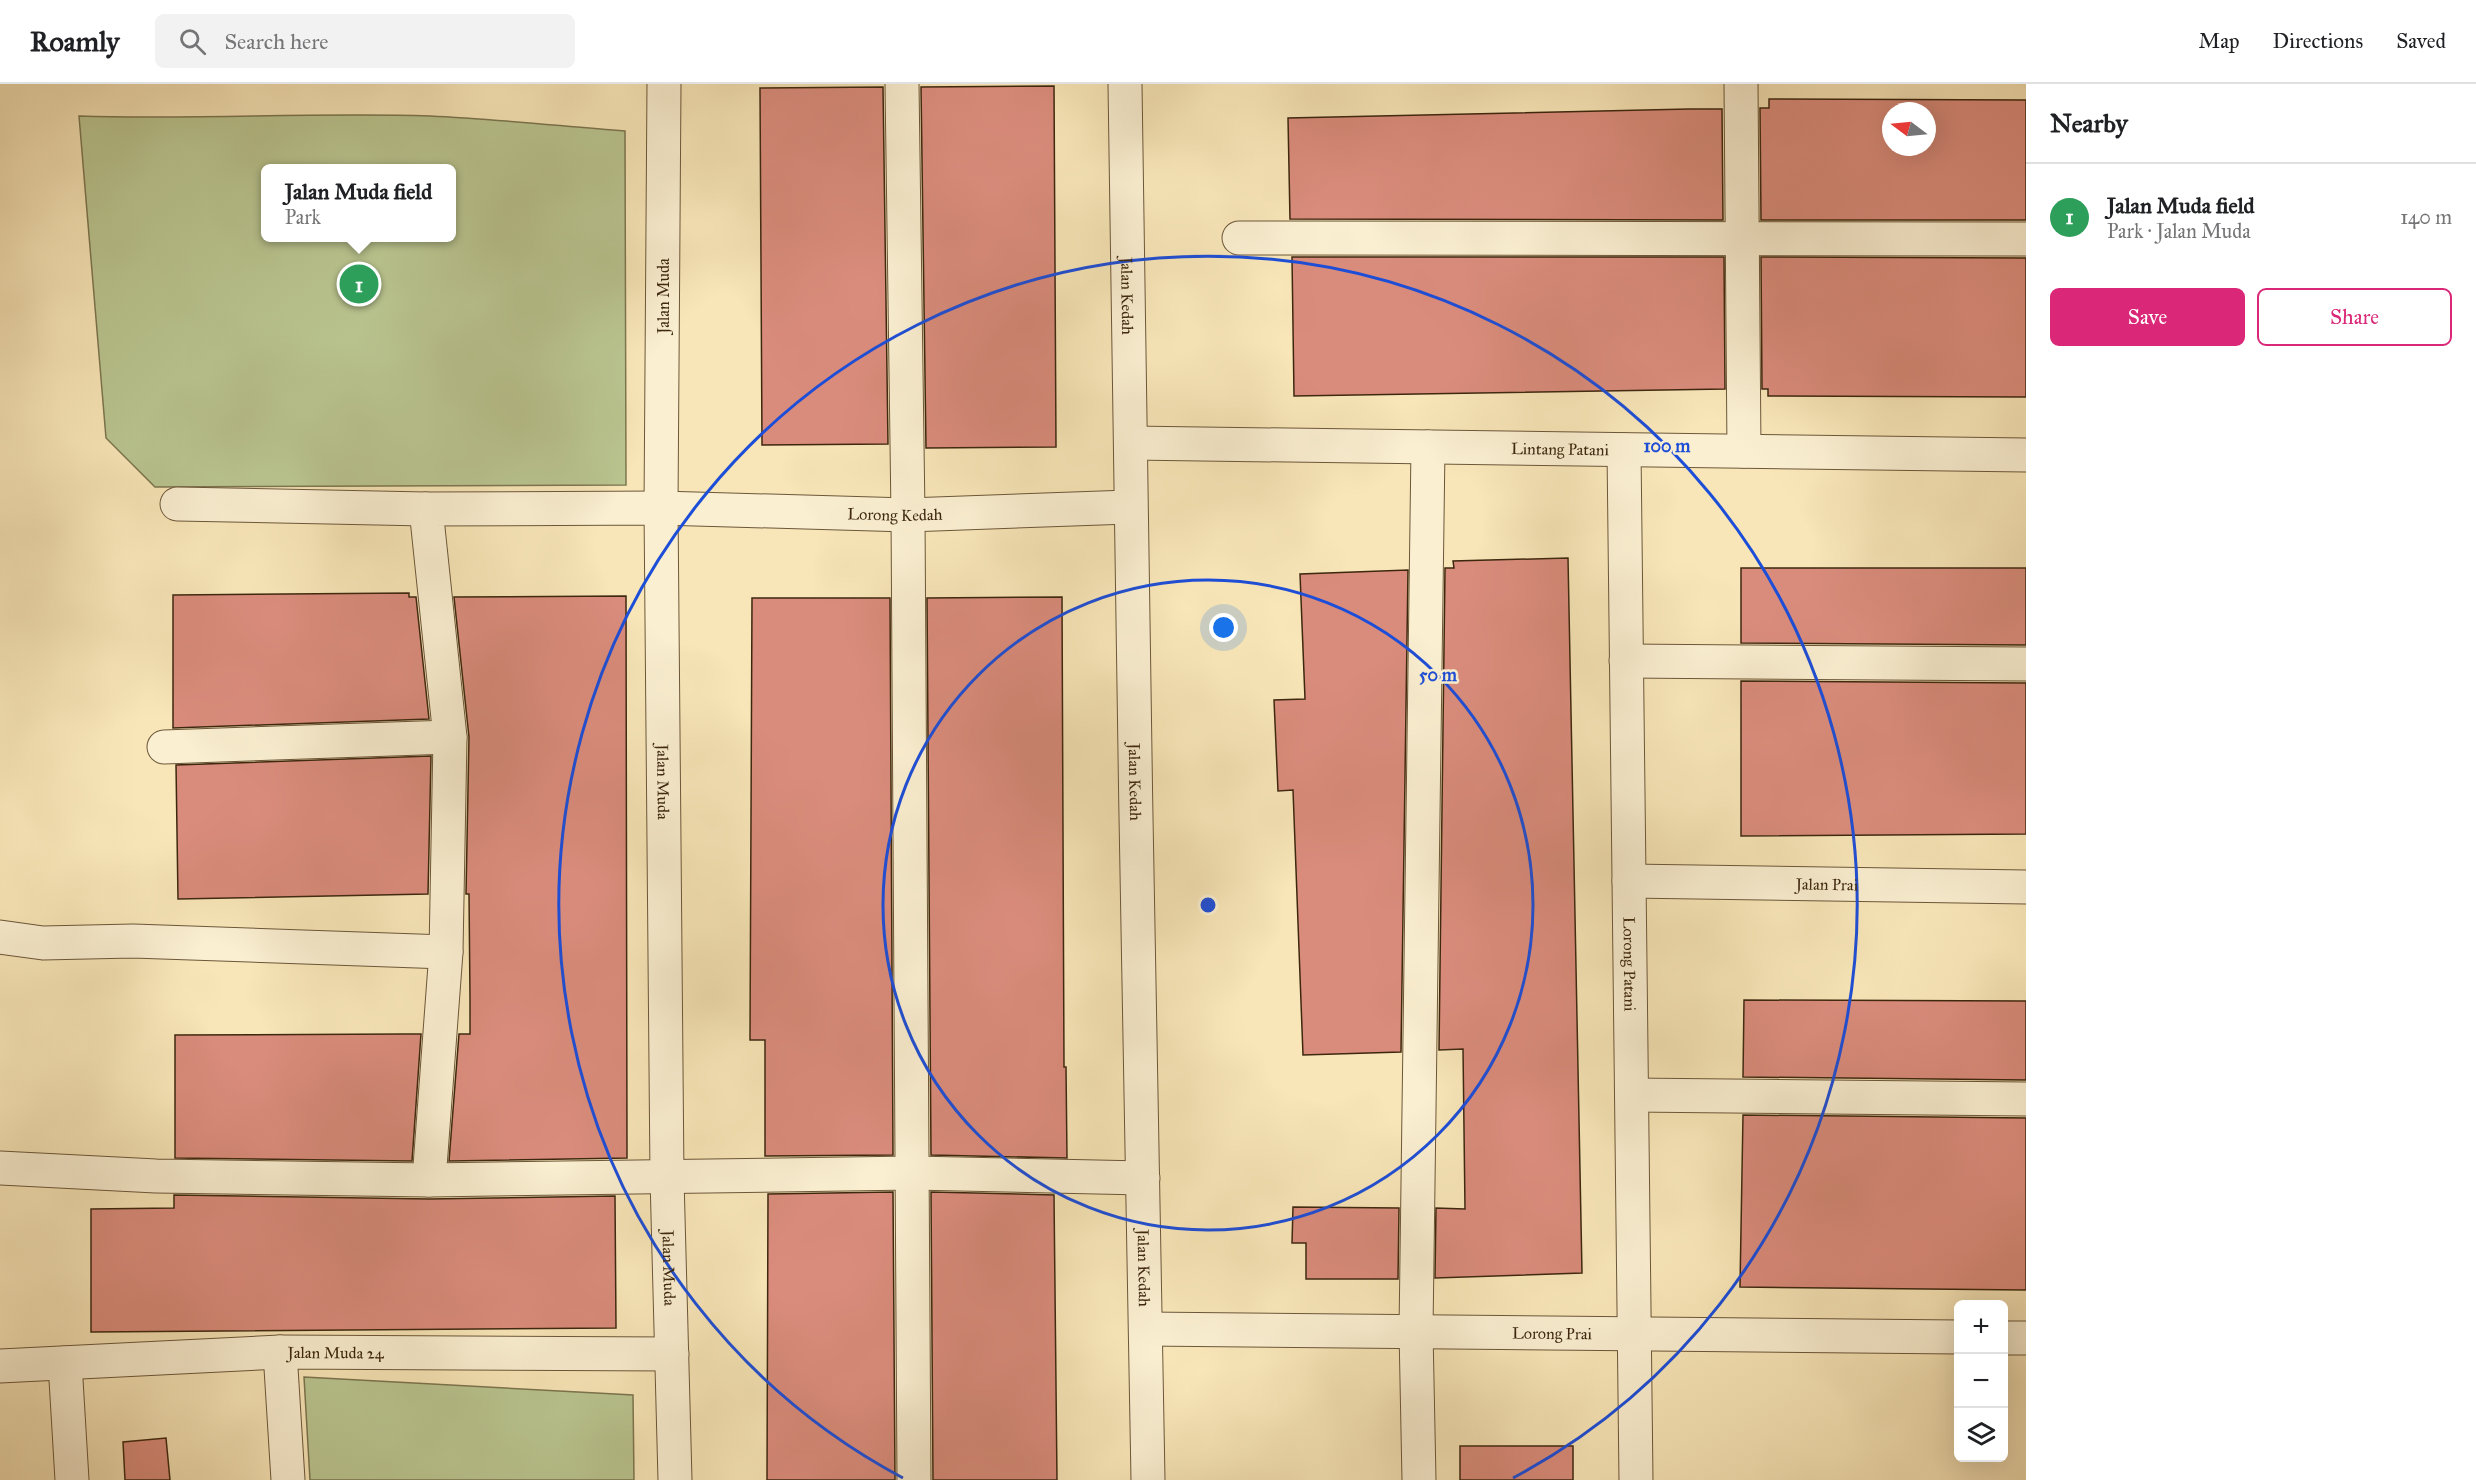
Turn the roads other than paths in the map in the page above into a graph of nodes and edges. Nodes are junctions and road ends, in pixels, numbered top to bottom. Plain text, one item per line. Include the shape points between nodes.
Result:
1 (664, 84) edge
2 (902, 84) edge
3 (1125, 84) edge
4 (1741, 84) edge
5 (1239, 238) dead end
6 (1742, 238) junction
7 (2026, 239) edge
8 (1131, 443) junction
9 (1428, 447) junction
10 (1624, 450) junction
11 (1744, 451) junction
12 (2026, 455) edge
13 (177, 504) dead end
14 (1129, 507) junction
15 (661, 508) junction
16 (426, 510) junction
17 (909, 515) junction
18 (1626, 661) junction
19 (2026, 664) edge
20 (450, 737) junction
21 (164, 747) dead end
22 (1629, 881) junction
23 (2026, 887) edge
24 (0, 937) edge
25 (446, 952) junction
26 (1632, 1095) junction
27 (2026, 1099) edge
28 (0, 1168) edge
29 (913, 1173) junction
30 (667, 1178) junction
31 (1143, 1178) junction
32 (429, 1180) junction
33 (1146, 1329) junction
34 (1416, 1331) junction
35 (1635, 1334) junction
36 (1954, 1337) edge
37 (2008, 1338) edge
38 (2026, 1338) edge
39 (280, 1352) junction
40 (672, 1354) junction
41 (65, 1363) junction
42 (0, 1366) edge
43 (72, 1480) edge
44 (288, 1480) edge
45 (675, 1480) edge
46 (914, 1480) edge
47 (1148, 1480) edge
48 (1419, 1480) edge
49 (1636, 1480) edge

1 - 15 street, Jalan Muda
2 - 17 street
3 - 8 street, Jalan Kedah
4 - 6 street
5 - 6 street
6 - 7 street
6 - 11 street
8 - 9 street, Lintang Patani
8 - 14 street, Jalan Kedah
9 - 10 street, Lintang Patani
9 - 34 street
10 - 11 street, Lintang Patani
10 - 18 street, Lorong Patani
11 - 12 street, Lintang Patani
13 - 16 street, Lorong Kedah
14 - 17 street, Lorong Kedah
14 - 31 street, Jalan Kedah
15 - 16 street, Lorong Kedah
15 - 17 street, Lorong Kedah
15 - 30 street, Jalan Muda
16 - 20 street
17 - 29 street
18 - 19 street
18 - 22 street, Lorong Patani
20 - 21 street
20 - 25 street
22 - 23 street, Jalan Prai
22 - 26 street, Lorong Patani
24 - 25 street via 42,943 133,941
25 - 32 street
26 - 27 street
26 - 35 street, Lorong Patani
28 - 32 street via 156,1176
29 - 30 street
29 - 31 street
29 - 46 street
30 - 32 street
30 - 40 street, Jalan Muda
31 - 33 street, Jalan Kedah
33 - 34 street, Lorong Prai
33 - 47 street, Jalan Kedah
34 - 35 street, Lorong Prai
34 - 48 street
35 - 36 street, Lorong Prai
35 - 49 street, Lorong Patani
37 - 38 street
39 - 40 street, Jalan Muda 24
39 - 41 street, Jalan Muda 24
39 - 44 street
40 - 45 street, Jalan Muda
41 - 42 street, Jalan Muda 24
41 - 43 street

